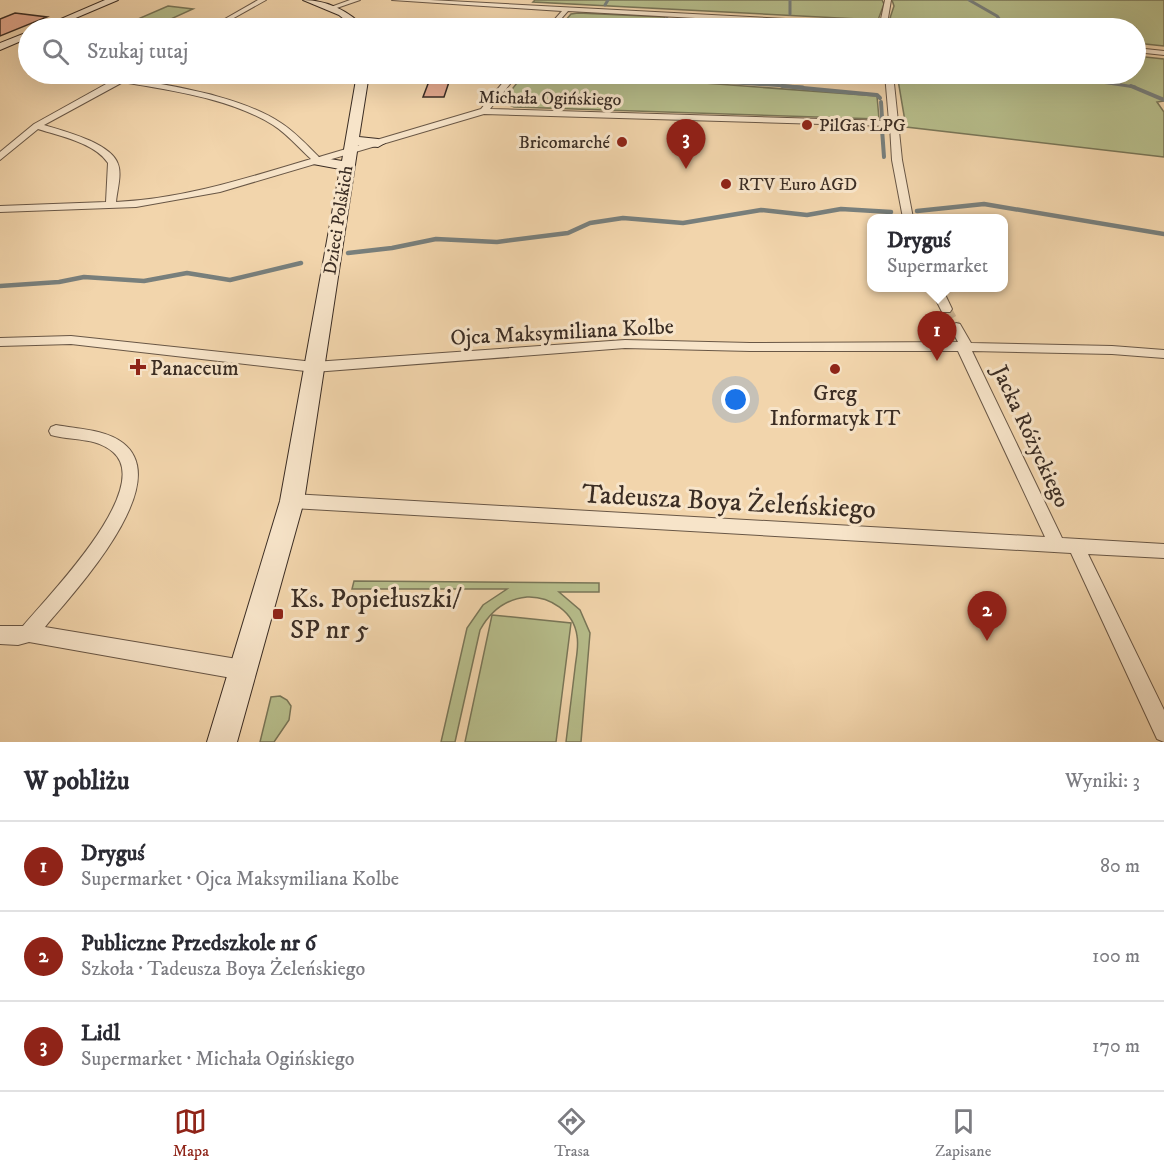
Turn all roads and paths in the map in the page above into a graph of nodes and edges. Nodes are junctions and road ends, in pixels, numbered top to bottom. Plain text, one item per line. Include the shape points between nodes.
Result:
1 (113, 0) edge
2 (263, 0) edge
3 (308, 0) edge
4 (346, 0) edge
5 (357, 0) edge
6 (394, 0) edge
7 (524, 0) edge
8 (888, 0) edge
9 (327, 6) junction
10 (519, 6) junction
11 (567, 9) junction
12 (69, 18) edge
13 (230, 18) edge
14 (348, 18) edge
15 (559, 18) edge
16 (726, 18) edge
17 (885, 18) edge
18 (18, 40) edge
19 (0, 47) edge
20 (1146, 51) edge
21 (1164, 53) edge
22 (112, 84) edge
23 (144, 84) edge
24 (361, 84) edge
25 (506, 84) edge
26 (889, 84) edge
27 (484, 111) junction
28 (894, 124) junction
29 (37, 126) junction
30 (378, 142) joint
31 (350, 152) junction
32 (0, 157) edge
33 (318, 161) junction
34 (111, 206) junction
35 (0, 208) edge
36 (907, 214) edge
37 (938, 292) edge
38 (946, 309) tunnel mouth
39 (956, 327) tunnel mouth
40 (0, 342) edge
41 (965, 347) junction
42 (1164, 354) edge
43 (314, 367) junction
44 (56, 431) dead end
45 (292, 501) junction
46 (1066, 546) junction
47 (1164, 551) edge
48 (29, 633) junction
49 (0, 635) edge
50 (243, 670) junction
51 (1164, 732) edge
52 (222, 742) edge

1 - 12 street
2 - 13 street
3 - 9 street
4 - 9 street
5 - 9 street
6 - 10 street
7 - 10 street
8 - 17 street
9 - 14 street
10 - 11 street
11 - 15 street
11 - 16 street
18 - 19 street
20 - 21 street
22 - 29 street
23 - 33 street via 254,113 278,124
24 - 31 street, Dzieci Polskich
25 - 27 street
26 - 28 street
27 - 28 street, Michała Ogińskiego
27 - 30 street, Michała Ogińskiego
28 - 36 street
29 - 32 street
29 - 34 street via 96,147 109,157 113,163
30 - 31 street
31 - 33 street
31 - 43 street, Dzieci Polskich
33 - 34 street via 228,188
34 - 35 street
37 - 38 street
39 - 41 street, Jacka Różyckiego
40 - 43 street, Ojca Maksymiliana Kolbe via 71,340
41 - 42 street, Ojca Maksymiliana Kolbe
41 - 43 street, Ojca Maksymiliana Kolbe via 625,344
41 - 46 street, Jacka Różyckiego
43 - 45 street, Dzieci Polskich
44 - 48 street via 114,445 124,453 128,464 130,489 101,540
45 - 46 street, Tadeusza Boya Żeleńskiego
45 - 50 street, Dzieci Polskich
46 - 47 street, Tadeusza Boya Żeleńskiego
46 - 51 street, Jacka Różyckiego
48 - 49 street
48 - 50 street
50 - 52 street, Dzieci Polskich

